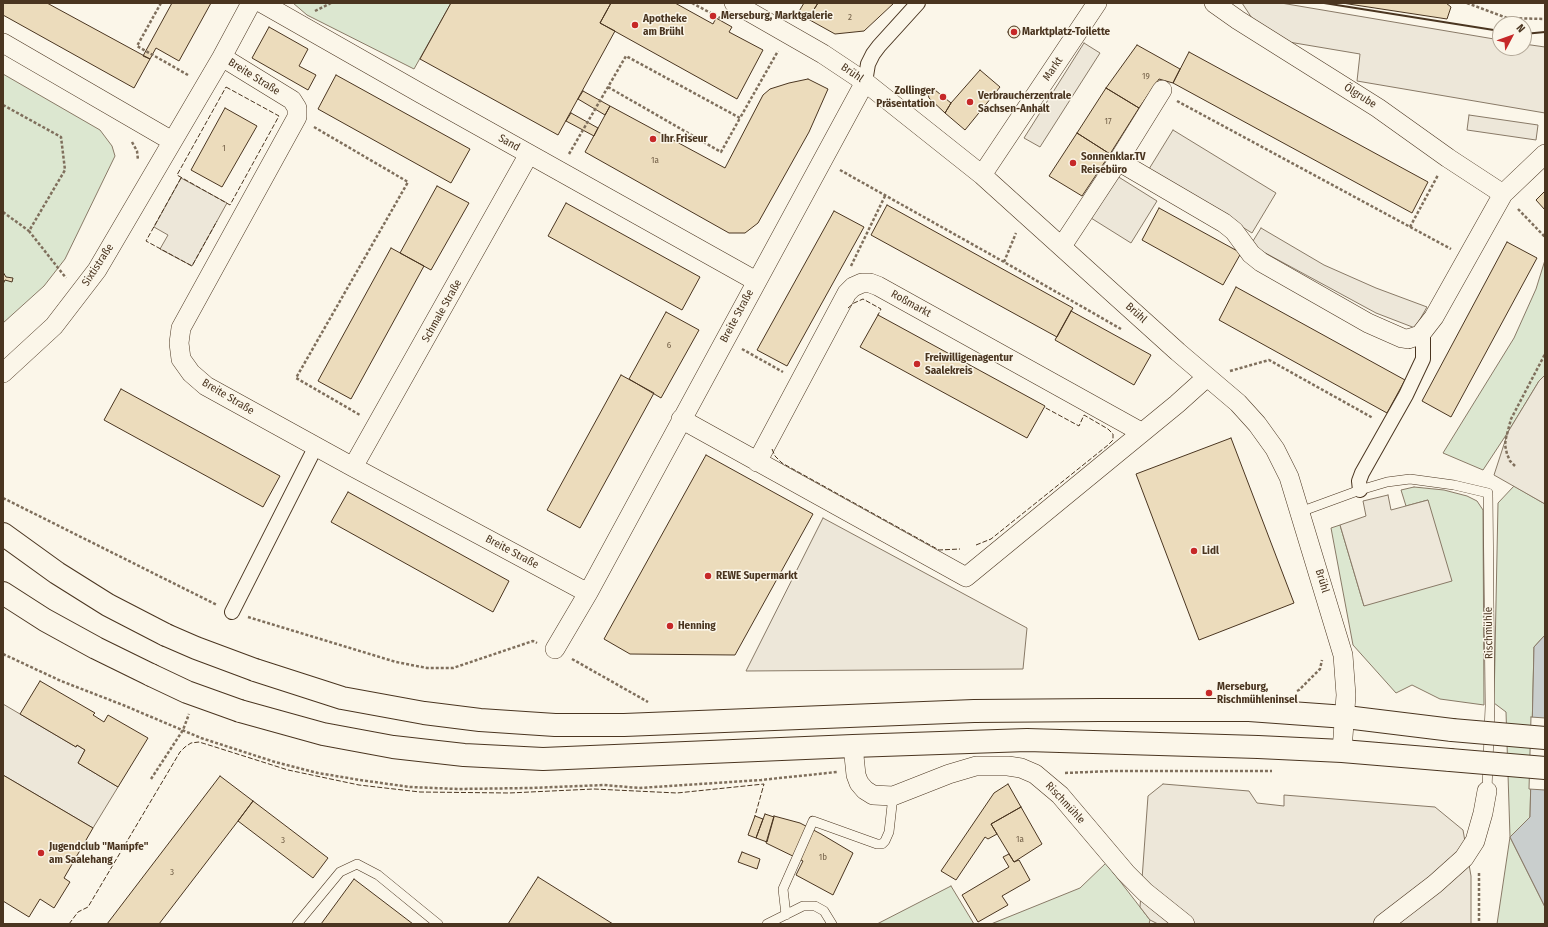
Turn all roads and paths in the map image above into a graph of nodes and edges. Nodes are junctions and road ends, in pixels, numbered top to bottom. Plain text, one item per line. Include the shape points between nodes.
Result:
1 (161, 3) edge
2 (251, 3) edge
3 (262, 3) edge
4 (734, 3) edge
5 (918, 3) edge
6 (1097, 3) edge
7 (1214, 3) edge
8 (1467, 3) edge
9 (1545, 18) edge
10 (789, 33) junction
11 (3, 43) edge
12 (222, 57) junction
13 (865, 82) junction
14 (205, 85) junction
15 (608, 87) junction
16 (1161, 91) joint
17 (3, 105) edge
18 (297, 117) junction
19 (740, 118) junction
20 (131, 140) dead end
21 (172, 141) junction
22 (529, 154) junction
23 (1545, 154) edge
24 (1448, 158) junction
25 (822, 159) junction
26 (1118, 161) junction
27 (138, 164) dead end
28 (560, 171) junction
29 (982, 174) junction
30 (1503, 194) junction
31 (885, 196) junction
32 (3, 212) edge
33 (1024, 212) junction
34 (1410, 227) junction
35 (29, 231) junction
36 (1545, 237) edge
37 (1062, 246) junction
38 (1468, 258) junction
39 (1004, 262) junction
40 (756, 281) junction
41 (62, 283) dead end
42 (853, 287) junction
43 (1424, 331) junction
44 (1124, 332) dead end
45 (724, 339) junction
46 (1545, 354) edge
47 (3, 373) edge
48 (800, 381) junction
49 (1211, 381) junction
50 (681, 419) junction
51 (377, 425) junction
52 (1388, 426) junction
53 (1141, 432) junction
54 (316, 446) junction
55 (757, 462) junction
56 (1515, 466) dead end
57 (353, 467) junction
58 (1360, 490) junction
59 (3, 498) edge
60 (1300, 512) junction
61 (3, 534) edge
62 (3, 593) edge
63 (588, 593) junction
64 (232, 612) junction
65 (555, 649) junction
66 (3, 654) edge
67 (1324, 656) dead end
68 (1292, 691) dead end
69 (650, 703) dead end
70 (1346, 717) junction
71 (1545, 738) edge
72 (853, 746) junction
73 (1342, 752) junction
74 (1545, 768) edge
75 (1276, 771) dead end
76 (1035, 774) junction
77 (151, 779) dead end
78 (1487, 791) joint
79 (893, 796) junction
80 (1475, 841) junction
81 (786, 915) junction
82 (297, 924) edge
83 (438, 924) edge
84 (767, 924) edge
85 (832, 924) edge
86 (1185, 924) edge
87 (1383, 924) edge
88 (1480, 924) edge

1 - 14 path via 137,46
2 - 12 street, Sixtistraße
3 - 22 street, Sand
4 - 10 street, Brühl
5 - 13 street via 879,46 868,64
6 - 29 street, Markt
7 - 24 street, Ölgrube via 1378,108
8 - 9 path via 1507,18
10 - 13 street, Brühl
10 - 19 path
11 - 21 street
12 - 14 street, Sixtistraße
12 - 18 street, Breite Straße via 292,100 297,108
13 - 25 street, Breite Straße
13 - 29 street, Brühl
14 - 21 street, Sixtistraße
15 - 19 path via 626,56
15 - 19 path via 721,152
15 - 28 path
16 - 26 street
16 - 34 path
17 - 35 path via 62,137 65,170
18 - 51 path via 408,182 296,378
18 - 54 street, Breite Straße via 181,328 179,343 181,359 191,373 206,386
20 - 27 path via 137,151
21 - 47 street, Sixtistraße via 97,270 54,326
22 - 28 street, Sand
22 - 51 street, Schmale Straße
23 - 30 street
24 - 30 street, Ölgrube
24 - 34 path
25 - 31 path
25 - 40 street, Breite Straße
26 - 37 street
26 - 43 street via 1224,223 1261,262 1368,323 1402,338 1414,338
28 - 40 street, Sand
29 - 33 street, Brühl
30 - 36 path
30 - 38 street
31 - 39 path
31 - 42 path via 851,265
32 - 35 path
33 - 37 street, Brühl
33 - 39 path
34 - 38 path
35 - 41 path via 66,277
37 - 49 street, Brühl
38 - 43 street
39 - 44 path
40 - 45 street, Breite Straße
42 - 48 street via 847,293
42 - 53 street, Roßmarkt via 862,283 878,286
43 - 52 street via 1423,359
45 - 48 path
45 - 50 street, Breite Straße
46 - 56 path via 1512,419 1506,438 1507,454
48 - 55 street
49 - 52 path via 1228,372 1269,360
49 - 53 street
49 - 60 street, Brühl via 1242,408 1275,449 1289,477
50 - 55 street
50 - 63 street, Breite Straße
51 - 57 street, Schmale Straße
52 - 58 street via 1362,473 1359,481
53 - 55 street via 966,577
54 - 57 street, Breite Straße
54 - 64 street
57 - 63 street, Breite Straße
58 - 60 lane, Rischmühle
58 - 78 lane, Rischmühle via 1387,482 1410,479 1488,493 1490,706
59 - 64 path
60 - 70 street, Brühl via 1343,655
61 - 70 main road, bridge via 51,569 108,605 196,648 342,698 424,713 555,725 624,725 974,711 1249,710
62 - 72 main road, bridge via 96,648 187,692 240,711 323,734 393,747 543,759
63 - 65 street, Breite Straße
64 - 65 path via 396,662 427,668 453,668 533,641
65 - 69 path
66 - 77 path via 61,681 183,730
67 - 68 path via 1320,669 1299,690
70 - 71 main road, bridge
70 - 73 street, Brühl
72 - 73 main road via 1027,740
72 - 79 street, Rischmühle via 858,783 873,795
73 - 74 main road, bridge
75 - 76 path via 1112,771
76 - 79 street, Rischmühle via 1008,766 976,766
76 - 86 street, Rischmühle via 1060,795 1126,873
78 - 80 street, Rischmühle
79 - 81 lane via 889,832 882,844 813,821 783,889
80 - 87 street, Rischmühle via 1464,858 1452,869
80 - 88 path via 1479,860
81 - 84 lane
81 - 85 lane via 803,906 816,906 824,911
82 - 83 lane via 340,872 357,864 378,875

